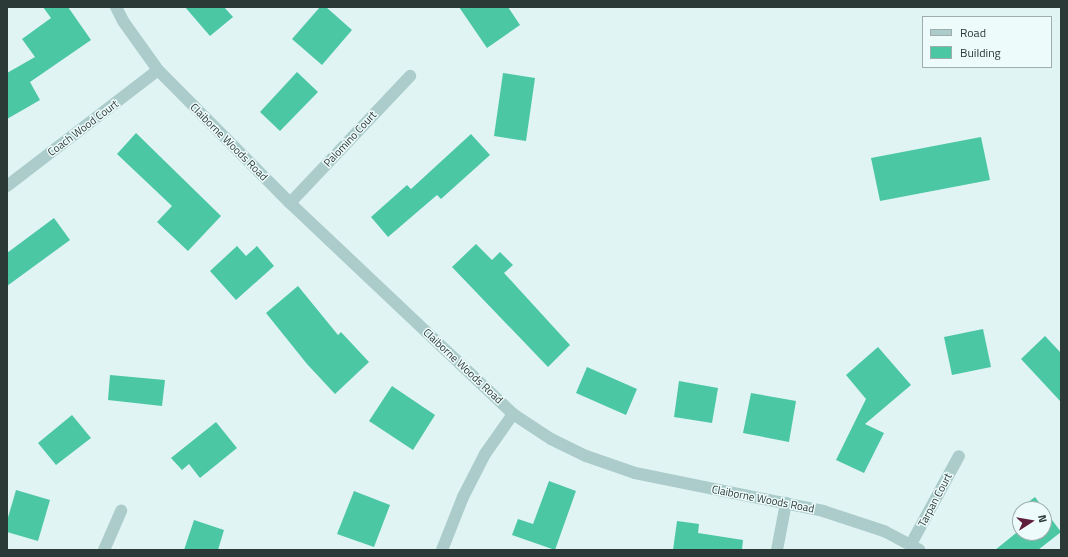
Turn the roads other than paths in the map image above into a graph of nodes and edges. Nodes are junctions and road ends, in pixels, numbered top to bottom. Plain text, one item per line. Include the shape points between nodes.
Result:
1 (116, 7) edge
2 (158, 70) junction
3 (410, 76) dead end
4 (7, 186) edge
5 (290, 203) junction
6 (513, 414) junction
7 (958, 456) dead end
8 (786, 503) junction
9 (121, 512) dead end
10 (915, 547) edge
11 (104, 550) edge
12 (442, 550) edge
13 (777, 550) edge

1 - 2 street, Claiborne Woods Road
2 - 4 street, Coach Wood Court
2 - 5 street, Claiborne Woods Road
3 - 5 street, Palomino Court
5 - 6 street, Claiborne Woods Road
6 - 8 street, Claiborne Woods Road via 551,439 586,456 635,473
6 - 12 street via 485,454 463,497
7 - 10 street, Tarpan Court
8 - 10 street, Claiborne Woods Road via 837,515 884,531
8 - 13 street
9 - 11 street

